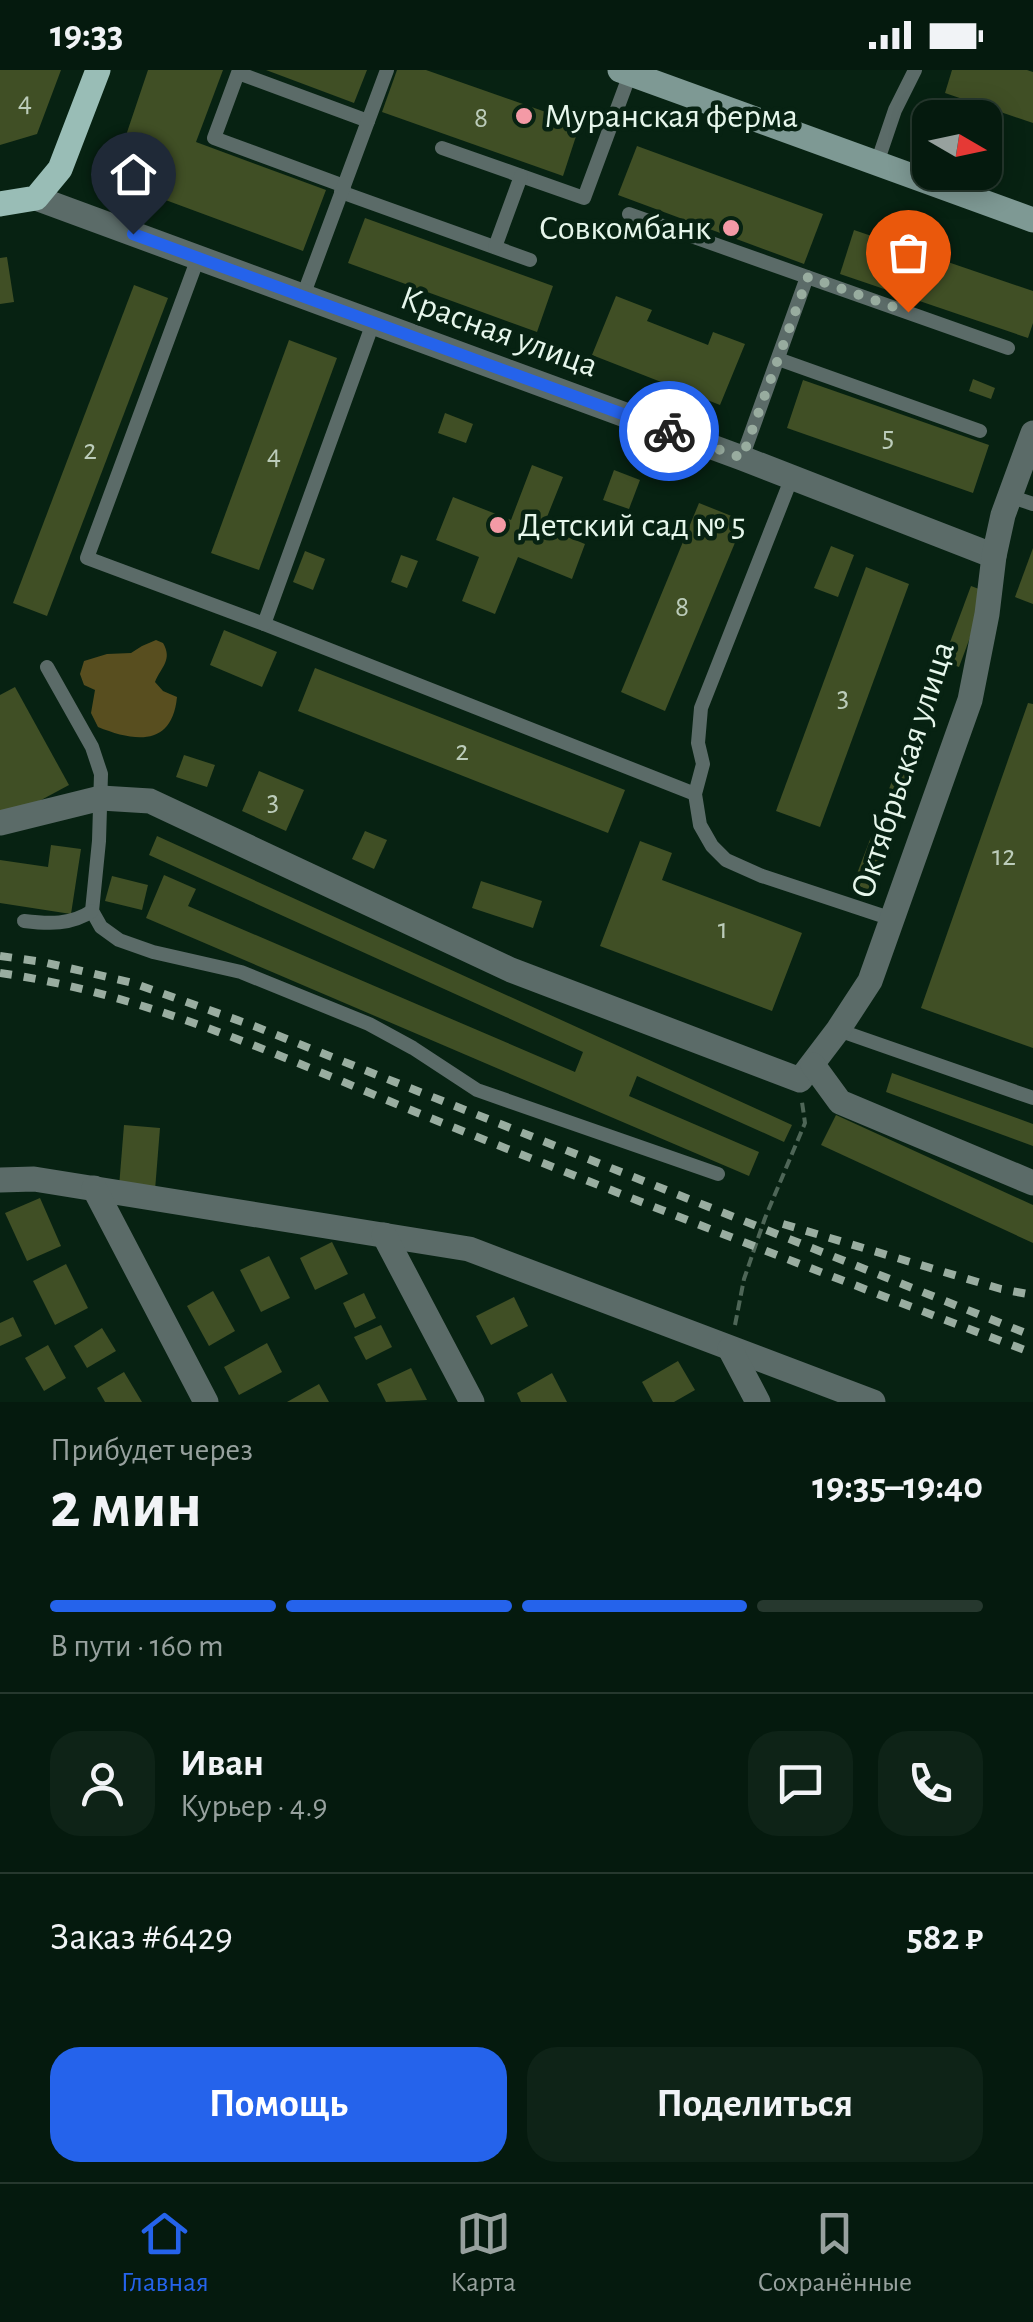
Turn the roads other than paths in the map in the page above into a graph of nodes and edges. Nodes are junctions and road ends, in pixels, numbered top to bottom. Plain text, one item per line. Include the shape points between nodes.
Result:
1 (98, 70) edge
2 (387, 70) edge
3 (915, 70) edge
4 (625, 72) edge
5 (368, 121) junction
6 (442, 148) dead end
7 (877, 163) junction
8 (521, 176) junction
9 (343, 189) junction
10 (36, 198) junction
11 (0, 204) edge
12 (629, 214) dead end
13 (1033, 220) edge
14 (495, 248) junction
15 (198, 258) junction
16 (530, 260) dead end
17 (808, 277) junction
18 (303, 296) junction
19 (373, 323) junction
20 (1008, 348) dead end
21 (778, 359) junction
22 (980, 430) dead end
23 (1033, 432) edge
24 (742, 458) junction
25 (792, 477) junction
26 (1021, 500) edge
27 (994, 556) junction
28 (264, 624) junction
29 (47, 667) dead end
30 (695, 794) junction
31 (101, 798) junction
32 (0, 823) edge
33 (92, 911) junction
34 (892, 920) junction
35 (24, 921) dead end
36 (838, 1030) junction
37 (813, 1065) junction
38 (1033, 1098) edge
39 (718, 1174) dead end
40 (0, 1180) edge
41 (1033, 1183) edge
42 (94, 1188) junction
43 (384, 1236) junction
44 (730, 1349) junction
45 (206, 1402) edge
46 (472, 1402) edge
47 (758, 1402) edge
48 (874, 1402) edge

1 - 10 main road via 60,169
2 - 5 lane
3 - 7 lane
4 - 7 main road
4 - 8 lane via 584,198
5 - 9 lane
5 - 9 lane via 238,72 214,138
6 - 8 lane
7 - 13 main road
8 - 14 lane
9 - 14 lane
9 - 18 lane
10 - 11 main road
10 - 15 street, Красная улица
12 - 17 lane
14 - 16 lane
15 - 18 street, Красная улица
15 - 28 lane via 87,558
17 - 20 lane
17 - 21 lane
18 - 19 street, Красная улица
19 - 24 street, Красная улица
19 - 28 lane
21 - 22 lane
21 - 24 lane
23 - 26 street, Октябрьская улица
24 - 25 street, Красная улица
25 - 27 street, Красная улица
25 - 30 lane via 701,708 703,764
26 - 27 street, Октябрьская улица
27 - 34 street, Октябрьская улица via 970,700
28 - 30 lane
29 - 31 lane via 92,747
30 - 34 lane via 700,825 726,860
31 - 32 street
31 - 33 lane
31 - 37 street via 150,800 511,970 770,1070 800,1080
33 - 35 lane via 79,920
33 - 39 lane via 118,940 240,972 369,1024 478,1090
34 - 36 street, Октябрьская улица via 870,981
36 - 37 street, Октябрьская улица
36 - 38 lane
37 - 41 street via 840,1102
40 - 42 street
42 - 43 street
42 - 45 street
43 - 44 street via 469,1249
43 - 46 street
44 - 47 street
44 - 48 street

